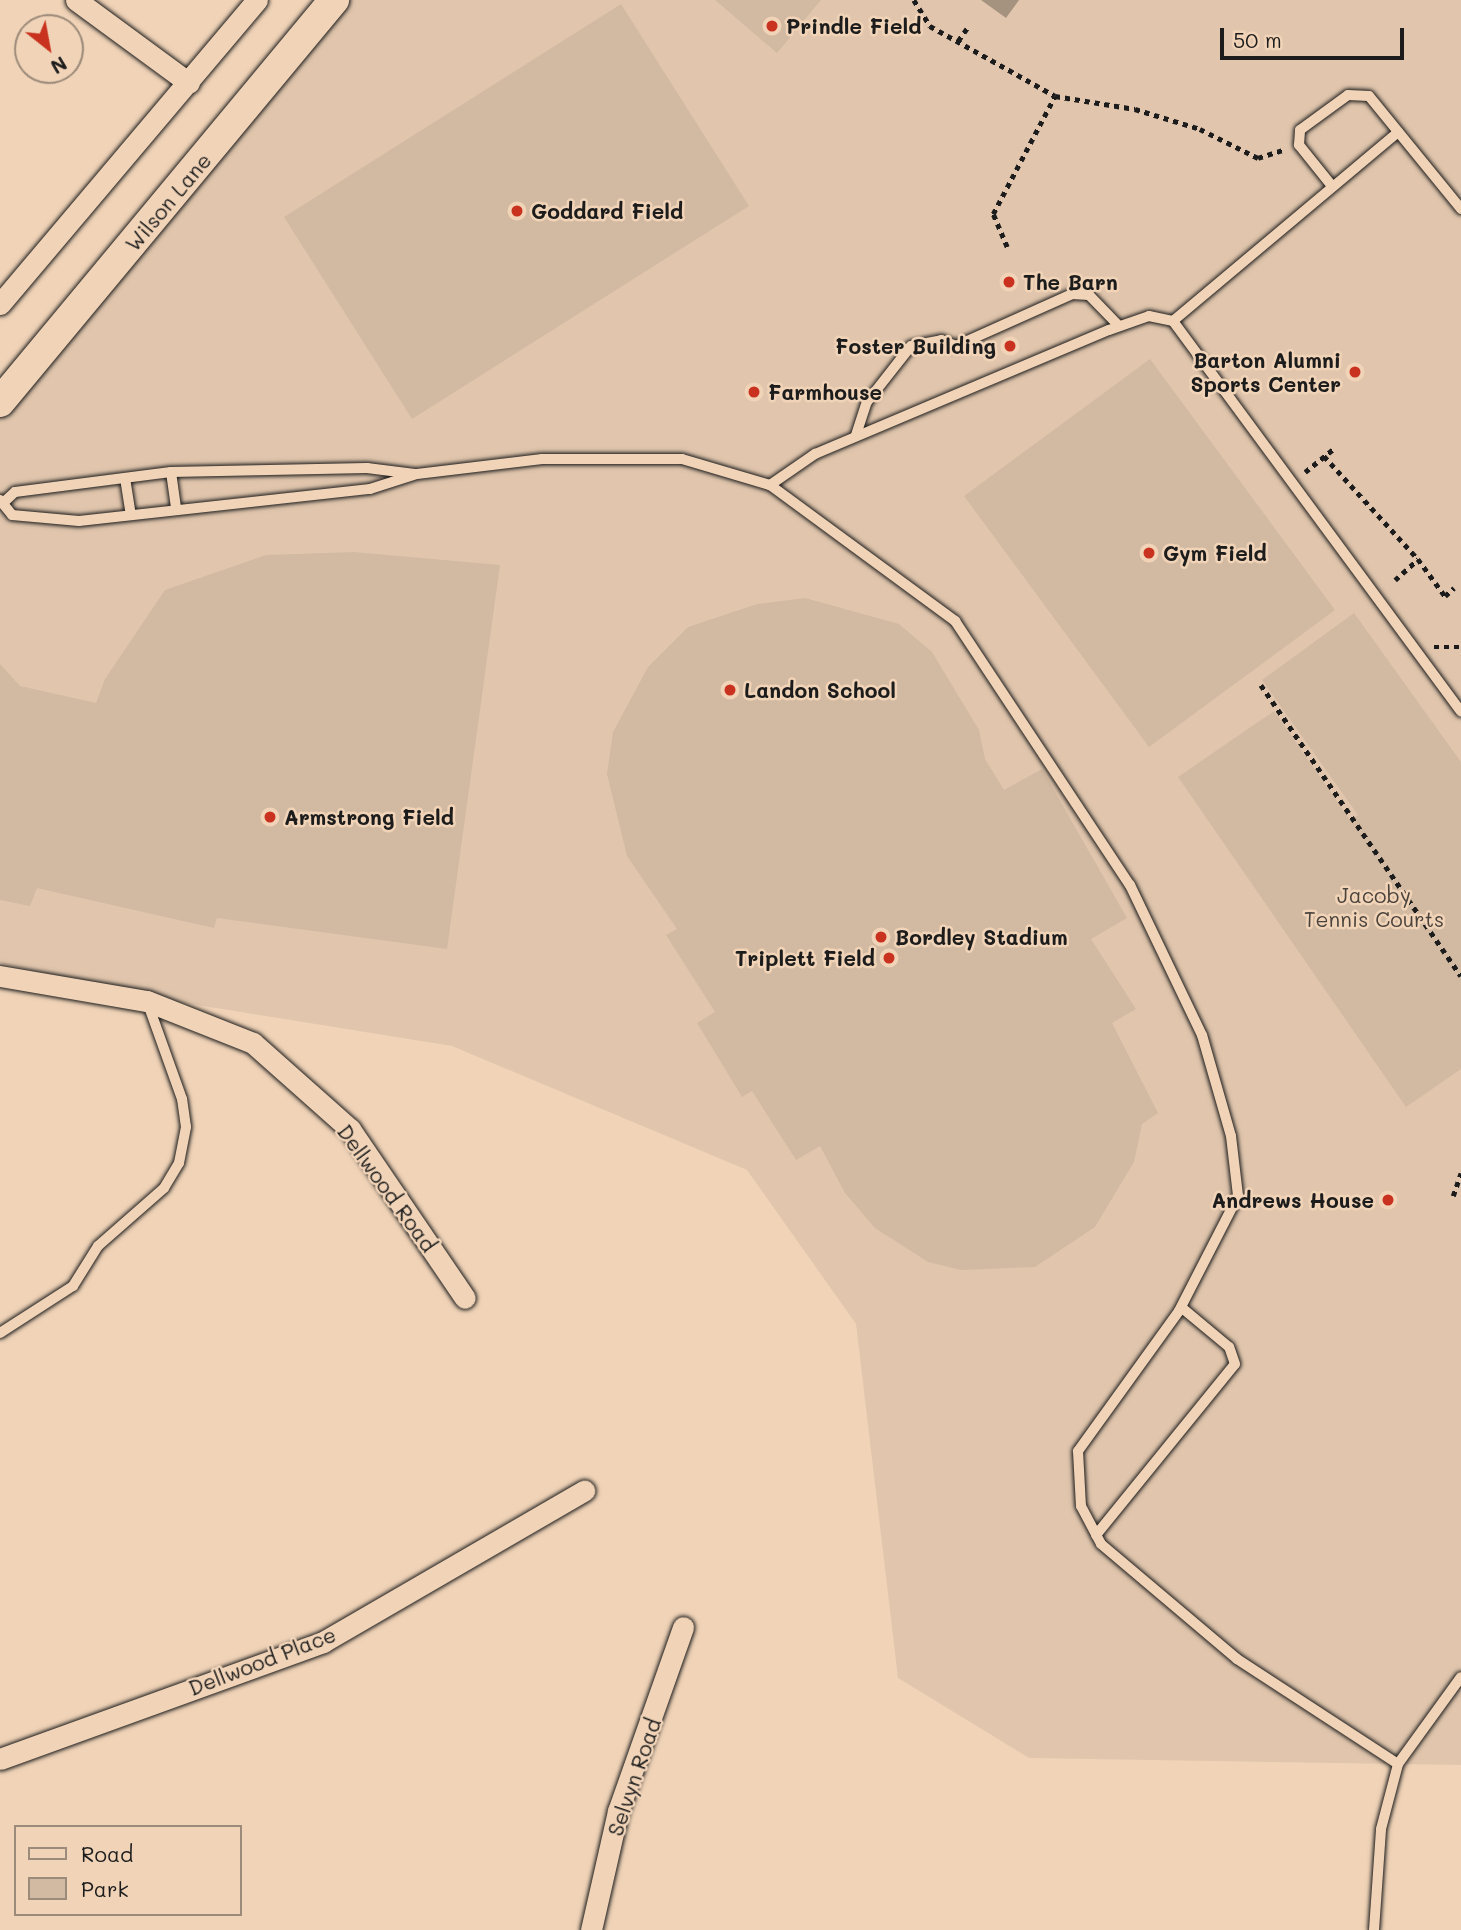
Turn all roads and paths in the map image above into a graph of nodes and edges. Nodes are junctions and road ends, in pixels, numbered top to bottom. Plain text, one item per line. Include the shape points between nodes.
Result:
1 (76, 0) edge
2 (257, 0) edge
3 (334, 0) edge
4 (914, 0) edge
5 (969, 25) dead end
6 (958, 41) junction
7 (190, 83) junction
8 (1055, 96) junction
9 (1398, 132) junction
10 (1299, 145) junction
11 (1332, 186) junction
12 (1461, 209) edge
13 (1007, 247) dead end
14 (0, 304) edge
15 (1173, 321) junction
16 (1119, 326) junction
17 (0, 402) edge
18 (856, 435) junction
19 (1333, 449) dead end
20 (1324, 456) junction
21 (171, 472) junction
22 (1305, 472) dead end
23 (417, 474) junction
24 (125, 478) junction
25 (770, 485) junction
26 (1, 502) edge
27 (176, 508) junction
28 (131, 515) junction
29 (1418, 559) junction
30 (1395, 580) dead end
31 (1454, 588) dead end
32 (1461, 647) edge
33 (1417, 648) junction
34 (1261, 685) dead end
35 (1461, 711) edge
36 (0, 976) edge
37 (1461, 976) edge
38 (147, 1001) junction
39 (1461, 1173) edge
40 (1453, 1196) dead end
41 (465, 1298) dead end
42 (1181, 1307) junction
43 (0, 1333) edge
44 (584, 1491) dead end
45 (1096, 1535) junction
46 (683, 1627) dead end
47 (1461, 1677) edge
48 (0, 1759) edge
49 (1398, 1764) junction
50 (591, 1930) edge
51 (1374, 1930) edge

1 - 7 street
2 - 7 street
3 - 17 main road, Wilson Lane
4 - 6 path via 930,26
5 - 6 path
6 - 8 path
7 - 14 street
8 - 10 path via 1135,109 1199,129 1258,158
8 - 13 path via 993,214
9 - 10 lane via 1369,96 1348,95 1300,130
9 - 11 lane
9 - 12 lane
10 - 11 lane
11 - 15 lane
15 - 16 lane via 1149,316
15 - 33 lane
16 - 18 lane
16 - 18 lane via 1089,295 1072,294 956,346 941,340 911,346 867,402
18 - 25 lane
19 - 20 path
20 - 22 path
20 - 29 path
21 - 23 lane via 367,468
21 - 24 lane
21 - 27 lane
23 - 25 lane via 645,454
23 - 27 lane via 370,489
24 - 26 lane via 15,492
24 - 28 lane
25 - 42 lane via 955,621 1130,885 1202,1035 1231,1136 1238,1196
26 - 28 lane via 12,515 49,520
27 - 28 lane
29 - 30 path
29 - 31 path via 1445,596
32 - 33 path
33 - 35 lane
34 - 37 path
36 - 38 street
38 - 41 street, Dellwood Road via 236,1033 350,1129
38 - 43 lane via 182,1099 186,1127 179,1163 164,1188 98,1246 73,1286
39 - 40 path
42 - 45 lane via 1078,1451 1081,1506
42 - 45 lane via 1229,1347 1235,1363
44 - 48 street, Dellwood Place via 323,1643
45 - 49 lane via 1237,1659
46 - 50 street, Selvyn Road via 618,1811
47 - 49 lane
49 - 51 lane via 1381,1829

